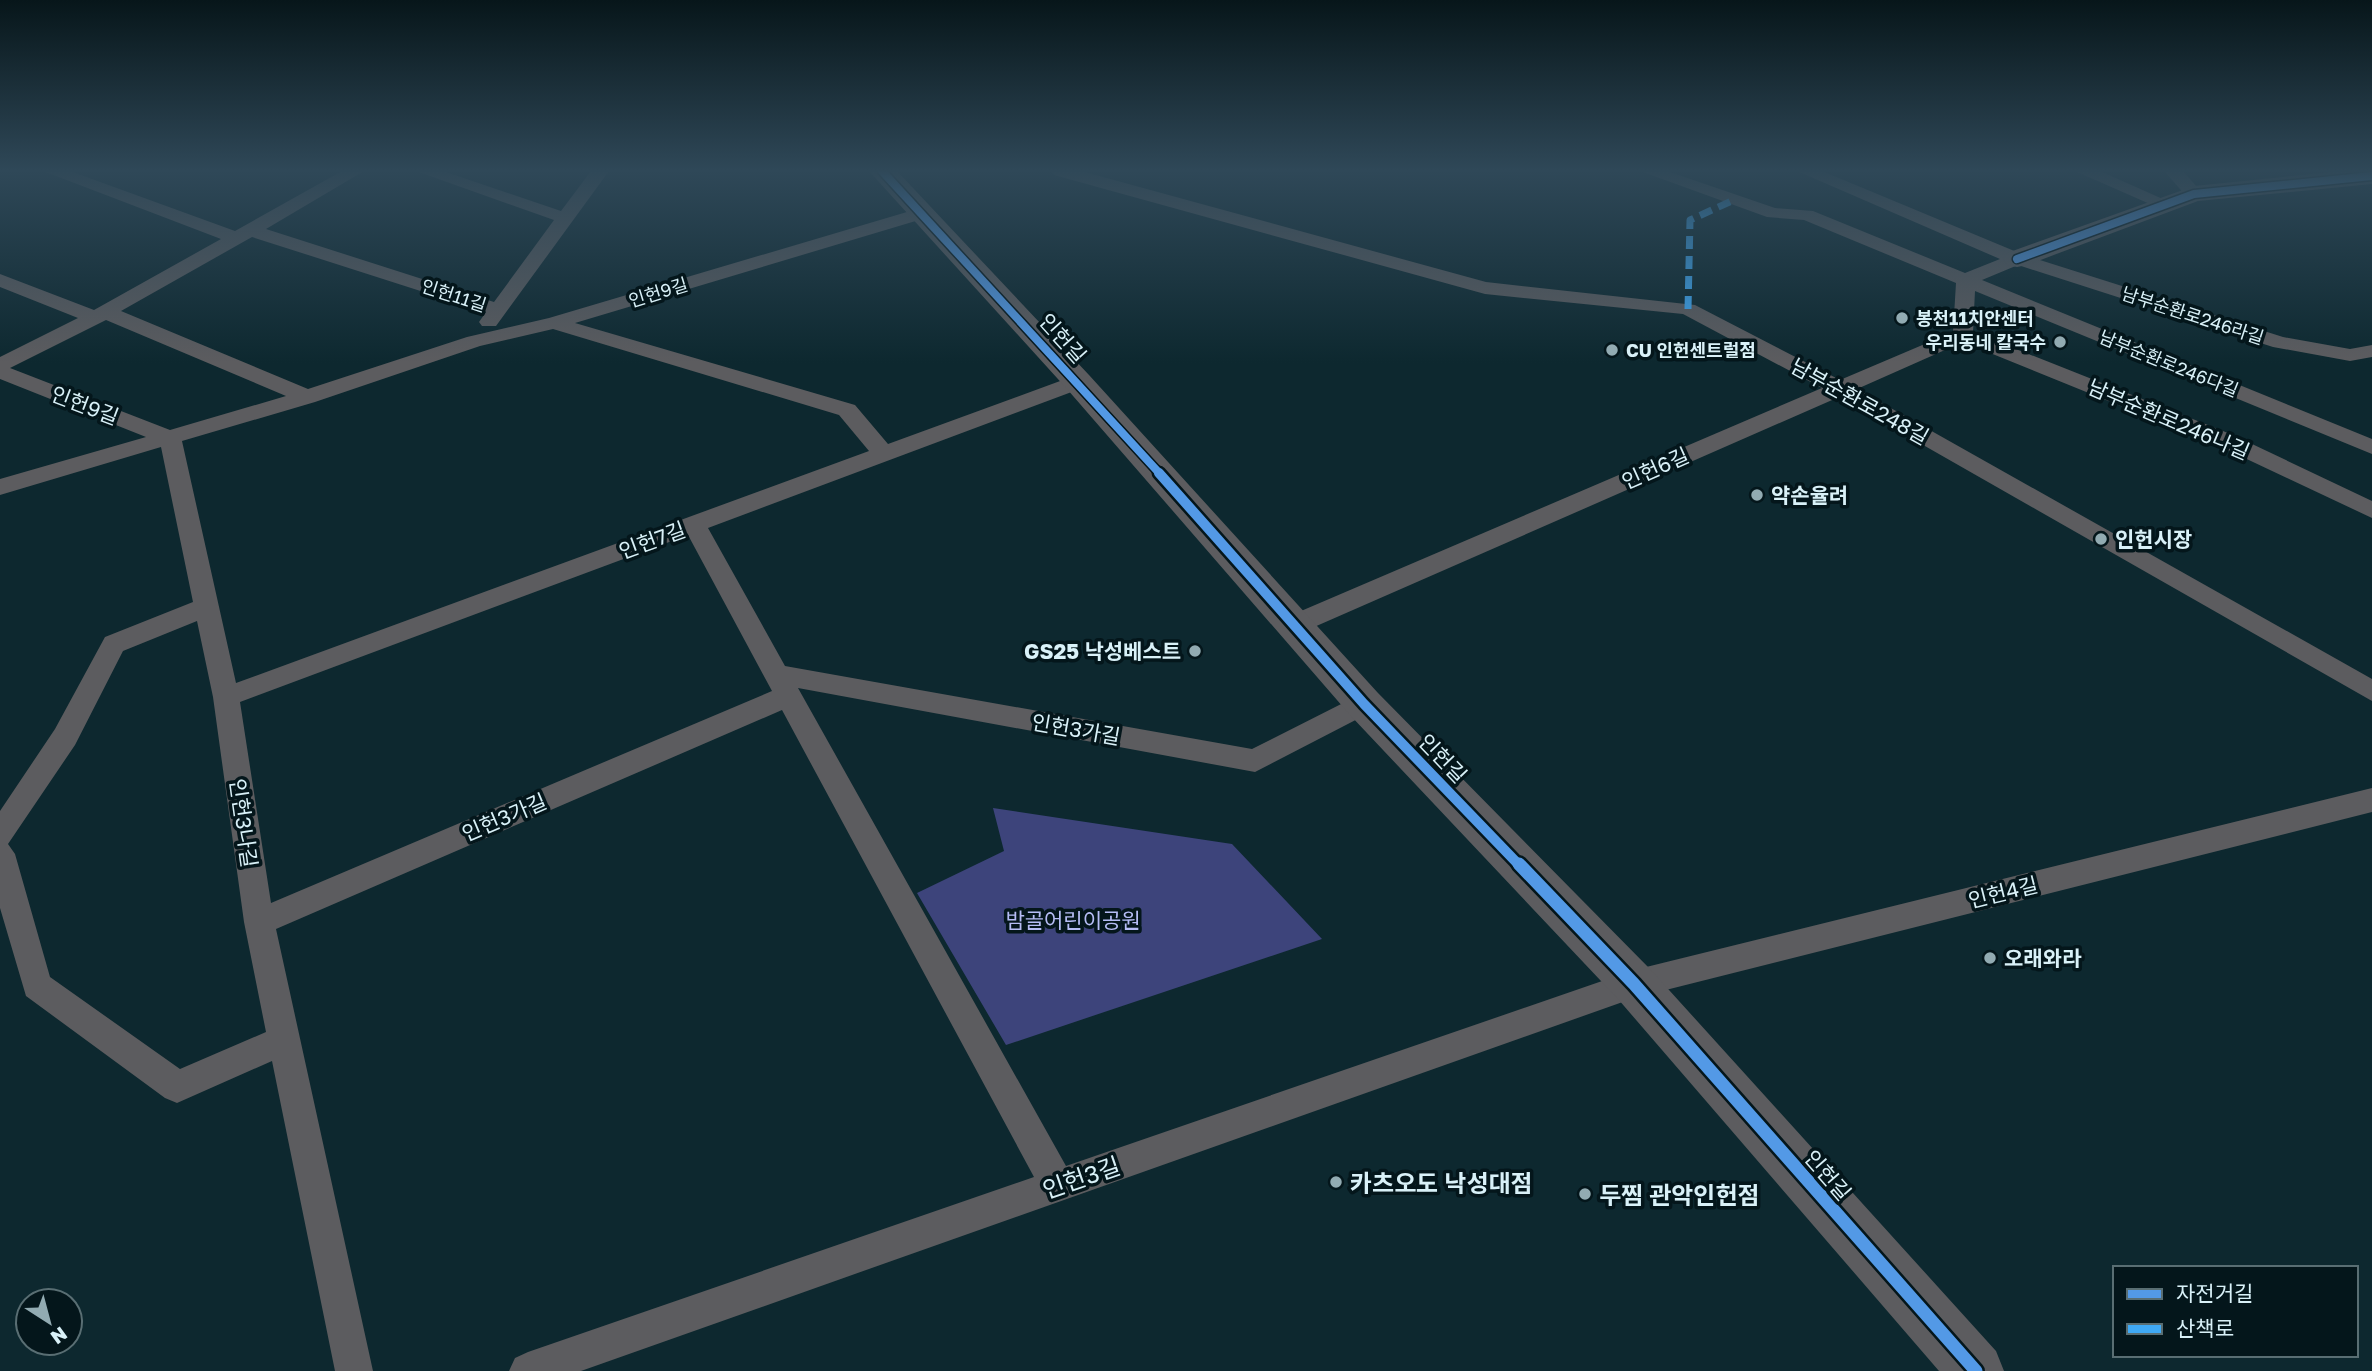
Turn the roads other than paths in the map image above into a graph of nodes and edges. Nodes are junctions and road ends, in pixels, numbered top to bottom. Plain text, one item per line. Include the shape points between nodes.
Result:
1 (241, 235) edge
2 (246, 235) edge
3 (553, 235) edge
4 (849, 235) edge
5 (943, 235) edge
6 (1292, 235) edge
7 (1857, 235) edge
8 (1959, 235) edge
9 (2082, 235) edge
10 (2017, 259) junction
11 (1966, 279) junction
12 (0, 280) edge
13 (499, 310) junction
14 (100, 315) junction
15 (554, 323) junction
16 (1963, 335) junction
17 (474, 341) junction
18 (2372, 351) edge
19 (0, 365) edge
20 (0, 372) edge
21 (1078, 382) junction
22 (1839, 388) junction
23 (307, 397) junction
24 (170, 438) junction
25 (2372, 447) edge
26 (884, 454) junction
27 (0, 487) edge
28 (2372, 510) edge
29 (694, 524) junction
30 (205, 607) junction
31 (1296, 625) junction
32 (782, 685) junction
33 (2372, 691) edge
34 (226, 698) junction
35 (1364, 704) junction
36 (2372, 800) edge
37 (0, 835) edge
38 (0, 854) edge
39 (259, 922) junction
40 (1634, 984) junction
41 (283, 1040) junction
42 (1056, 1185) junction
43 (354, 1371) edge
44 (528, 1371) edge
45 (1976, 1371) edge

1 - 14 lane
2 - 13 lane, 인헌11길
3 - 13 lane, 인헌11길
4 - 15 lane, 인헌9길
5 - 21 street, 인헌길
6 - 22 lane, 남부순환로248길 via 1485,288 1688,309
7 - 11 lane
8 - 10 lane, 남부순환로246라길
9 - 10 street
10 - 11 lane
10 - 18 lane, 남부순환로246라길 via 2280,343 2350,355
11 - 16 lane
11 - 25 lane, 남부순환로246다길
12 - 14 lane
13 - 17 lane, 인헌11길
14 - 19 lane
14 - 23 lane
15 - 17 lane, 인헌9길
15 - 26 lane, 인헌9길 via 847,410
16 - 22 lane, 인헌6길
16 - 28 lane, 남부순환로246나길 via 2225,440
17 - 23 lane, 인헌9길
20 - 24 lane, 인헌9길
21 - 26 lane, 인헌7길
21 - 31 street, 인헌길
22 - 31 lane, 인헌6길
22 - 33 lane, 남부순환로248길
23 - 24 lane, 인헌9길
24 - 27 lane, 인헌9길
24 - 30 lane, 인헌3나길
26 - 29 lane, 인헌7길
29 - 32 lane
29 - 34 lane, 인헌7길
30 - 34 lane, 인헌3나길
30 - 37 lane via 114,644 65,737
31 - 35 street, 인헌길
32 - 35 lane, 인헌3가길 via 1255,761
32 - 39 lane, 인헌3가길
32 - 42 lane
34 - 39 lane, 인헌3나길
35 - 40 street, 인헌길
36 - 40 lane, 인헌4길
38 - 41 lane via 37,986 177,1087
39 - 41 lane, 인헌3나길
40 - 42 lane, 인헌3길
40 - 45 street, 인헌길
41 - 43 lane, 인헌3나길
42 - 44 lane, 인헌3길

